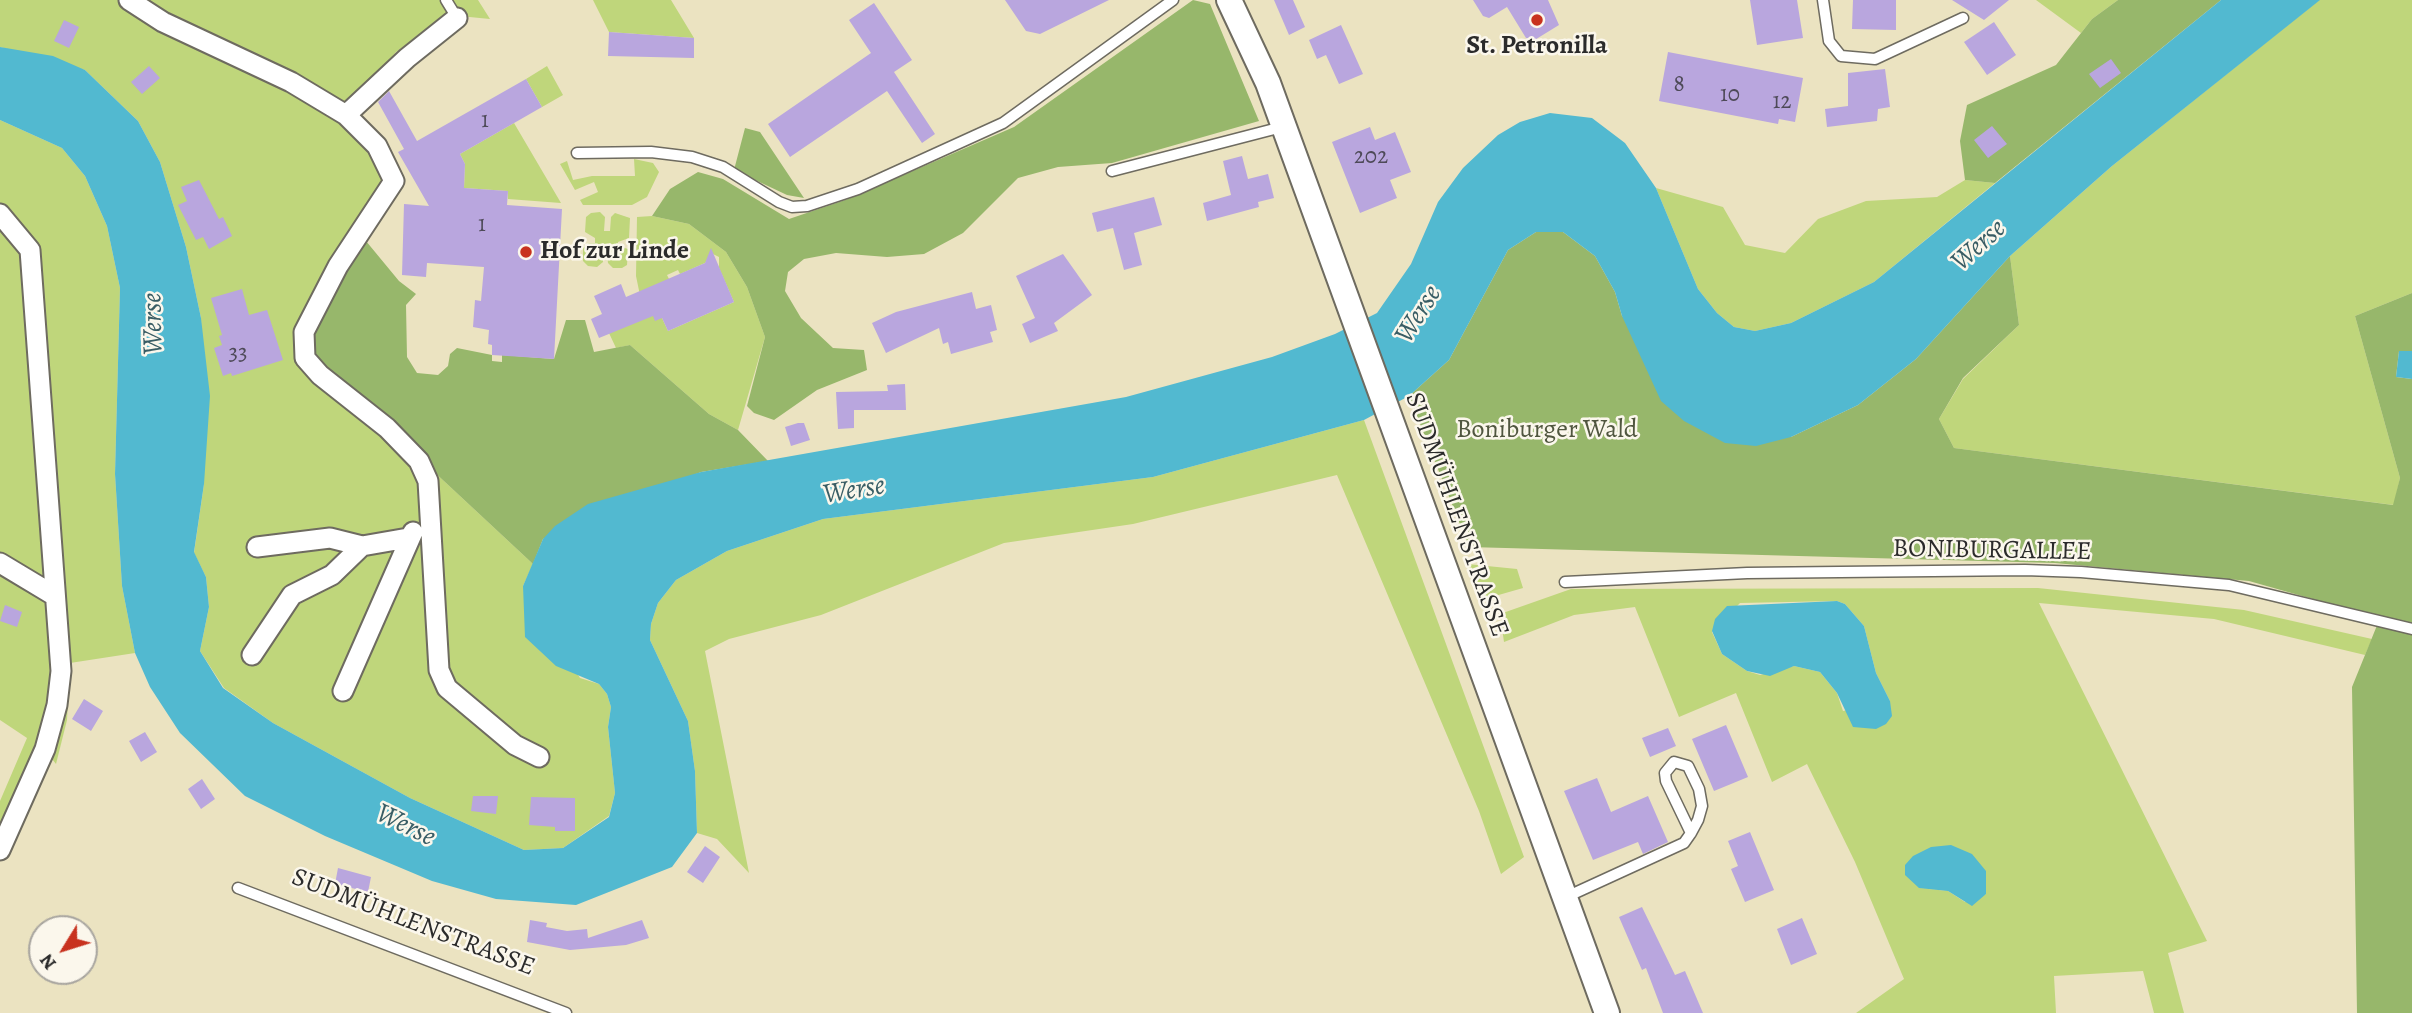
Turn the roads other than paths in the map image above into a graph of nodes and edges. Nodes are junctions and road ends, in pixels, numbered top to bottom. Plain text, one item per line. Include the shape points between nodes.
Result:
1 (129, 0) edge
2 (446, 0) edge
3 (1173, 0) edge
4 (1229, 0) edge
5 (1823, 0) edge
6 (457, 18) joint
7 (1963, 18) dead end
8 (346, 115) junction
9 (1282, 127) junction
10 (577, 153) dead end
11 (1112, 171) dead end
12 (0, 214) edge
13 (430, 512) junction
14 (408, 538) junction
15 (362, 547) junction
16 (257, 548) dead end
17 (0, 563) edge
18 (1565, 582) dead end
19 (55, 596) junction
20 (2412, 629) edge
21 (252, 655) dead end
22 (343, 691) dead end
23 (540, 757) dead end
24 (1691, 833) junction
25 (0, 850) edge
26 (238, 888) dead end
27 (1564, 898) junction
28 (566, 1013) edge
29 (1606, 1013) edge

1 - 8 street via 163,22 291,82
2 - 6 lane
3 - 10 lane via 1003,123 858,189 807,206 779,202 723,167 692,157 651,152
4 - 9 street, SUDMÜHLENSTRASSE via 1268,83
5 - 7 lane via 1829,41 1841,56 1875,59
6 - 8 street
8 - 13 street via 377,146 394,181 338,266 304,332 305,358 419,461 428,481
9 - 11 lane
9 - 27 street, SUDMÜHLENSTRASSE
12 - 19 street via 30,250
13 - 14 street
13 - 23 street via 439,670 447,688 515,745
14 - 15 street
14 - 22 street
15 - 16 street via 330,538
15 - 21 street via 332,575 292,595
17 - 19 street
18 - 20 lane, BONIBURGALLEE via 1747,573 2081,572 2229,585
19 - 25 street via 61,671 57,705 45,749
24 - 24 lane via 1702,806 1699,789 1688,766 1674,762 1665,773 1666,781
24 - 27 lane via 1677,848
26 - 28 lane, SUDMÜHLENSTRASSE
27 - 29 street, SUDMÜHLENSTRASSE

